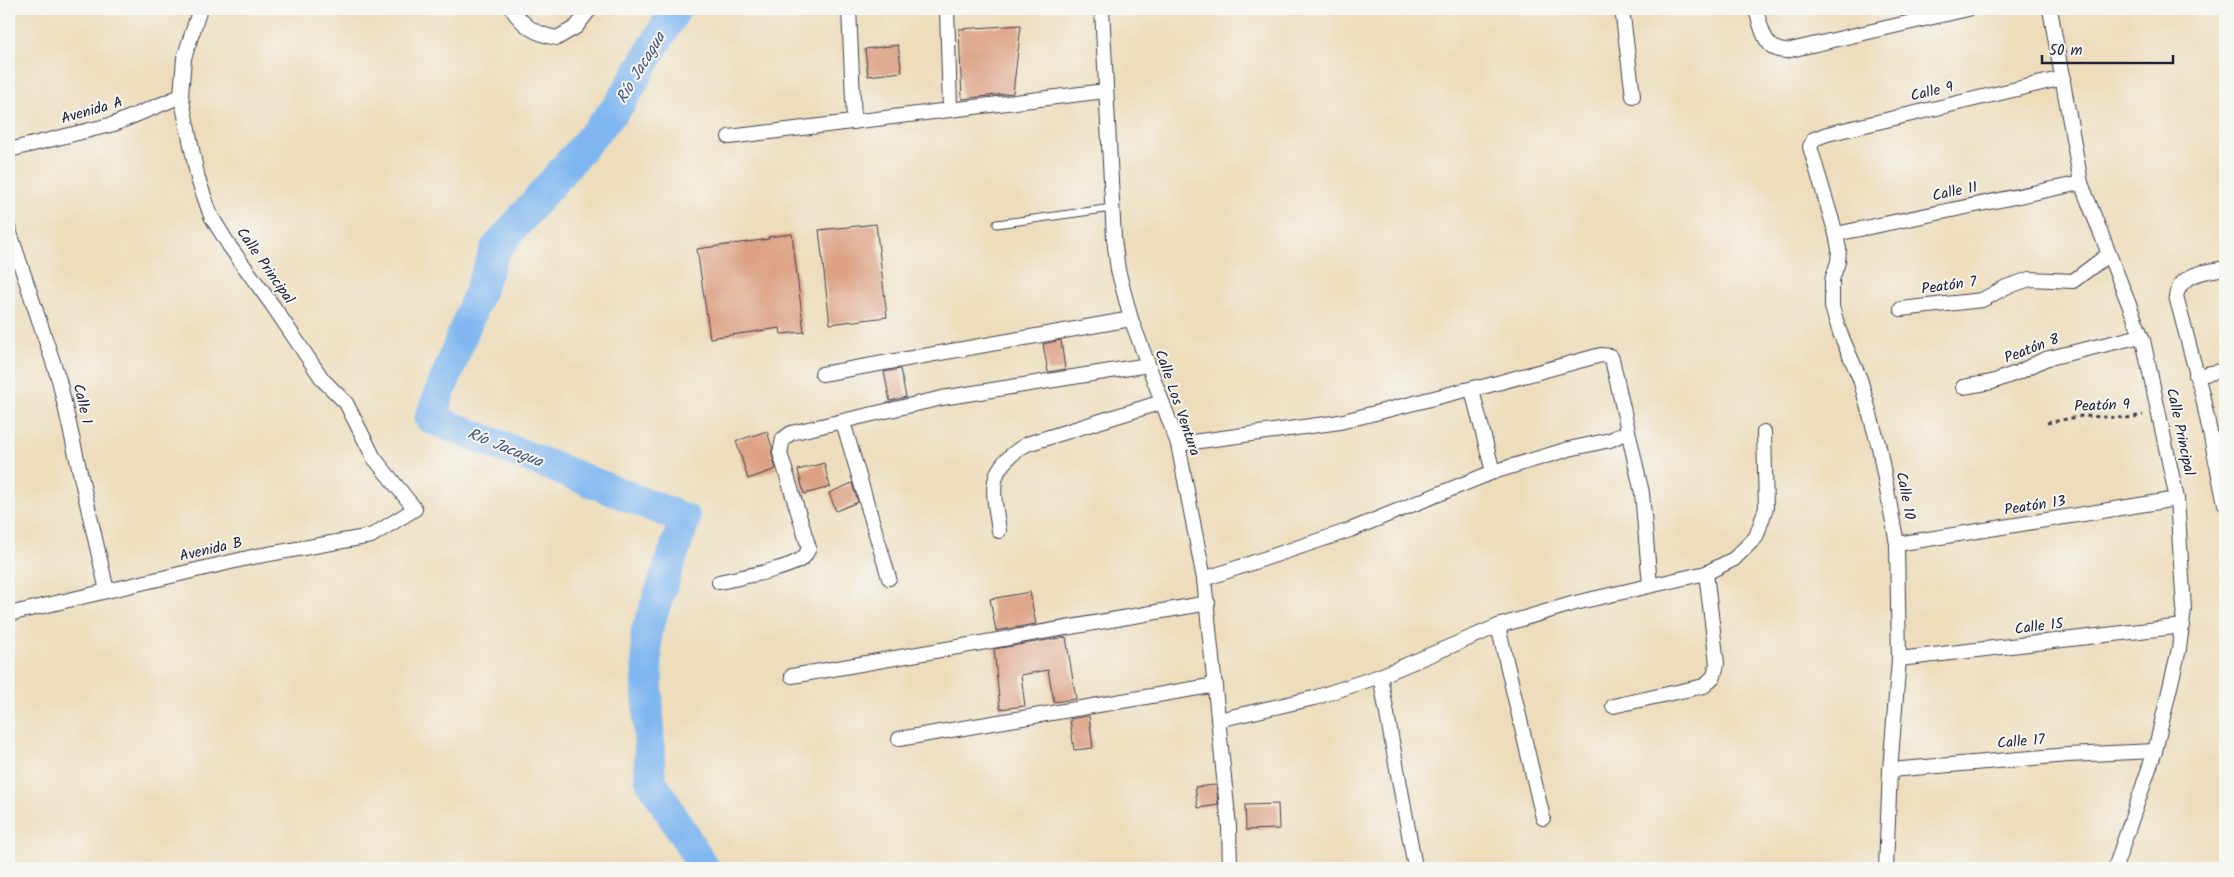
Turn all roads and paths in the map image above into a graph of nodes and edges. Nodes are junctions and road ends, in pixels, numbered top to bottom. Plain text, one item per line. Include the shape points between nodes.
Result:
1 (200, 9) edge
2 (512, 9) edge
3 (590, 9) edge
4 (849, 9) edge
5 (947, 9) edge
6 (1102, 9) edge
7 (1622, 9) edge
8 (1756, 9) edge
9 (1968, 9) edge
10 (2050, 9) edge
11 (2063, 78) junction
12 (1105, 91) junction
13 (181, 96) junction
14 (1633, 96) dead end
15 (950, 109) junction
16 (854, 122) junction
17 (729, 137) dead end
18 (1812, 143) joint
19 (9, 150) edge
20 (2080, 183) junction
21 (1112, 208) junction
22 (997, 224) dead end
23 (9, 230) edge
24 (1836, 234) junction
25 (2109, 254) junction
26 (2225, 268) edge
27 (1901, 309) dead end
28 (1131, 319) junction
29 (2141, 336) junction
30 (1148, 365) junction
31 (2225, 370) edge
32 (822, 374) dead end
33 (2196, 376) junction
34 (1477, 387) junction
35 (1963, 387) dead end
36 (1162, 402) junction
37 (2159, 412) junction
38 (843, 422) junction
39 (2047, 423) dead end
40 (1627, 432) junction
41 (1764, 432) dead end
42 (1178, 444) junction
43 (1493, 472) junction
44 (2225, 495) edge
45 (2178, 500) junction
46 (415, 509) joint
47 (999, 531) dead end
48 (1897, 544) junction
49 (1706, 573) junction
50 (889, 578) dead end
51 (1204, 579) junction
52 (719, 582) dead end
53 (1650, 585) junction
54 (108, 591) junction
55 (1208, 603) junction
56 (9, 614) edge
57 (1498, 626) junction
58 (2183, 626) junction
59 (1899, 660) junction
60 (792, 676) dead end
61 (1380, 676) junction
62 (1216, 685) junction
63 (1613, 706) dead end
64 (1218, 720) junction
65 (899, 739) dead end
66 (2155, 751) junction
67 (1890, 770) junction
68 (1543, 818) dead end
69 (1415, 867) dead end
70 (1230, 868) edge
71 (1886, 868) edge
72 (2115, 868) edge

1 - 13 street, Calle Principal via 184,58
2 - 3 street via 524,24 539,34 557,38 576,27
4 - 16 street
5 - 15 street
6 - 12 street, Calle Los Ventura
7 - 14 street
8 - 9 street via 1768,44 1786,51
10 - 11 street, Calle Principal
11 - 18 street, Calle 9 via 1827,134
11 - 20 street, Calle Principal
12 - 15 street
12 - 21 street, Calle Los Ventura
13 - 19 street, Avenida A via 114,124
13 - 46 street, Calle Principal via 198,179 211,216 323,380 346,403 374,458
15 - 16 street
16 - 17 street
18 - 24 street, Calle 10 via 1811,152
20 - 24 street, Calle 11
20 - 25 street, Calle Principal
21 - 22 lane
21 - 28 street, Calle Los Ventura via 1118,270
23 - 54 street, Calle 1 via 59,380
24 - 48 street, Calle 10 via 1839,249 1832,280 1832,307 1868,404
25 - 27 street, Peatón 7 via 2073,282 2030,279 1982,300
25 - 29 street, Calle Principal
26 - 33 street via 2185,278 2178,286 2176,296
28 - 30 street, Calle Los Ventura
28 - 32 street
29 - 35 street, Peatón 8 via 2045,359 1992,382
29 - 37 street, Calle Principal
30 - 36 street, Calle Los Ventura
30 - 38 street via 942,398
31 - 33 street
33 - 44 street
34 - 40 street via 1606,354 1612,359
34 - 42 street via 1340,422
34 - 43 street via 1473,394
36 - 42 street, Calle Los Ventura
36 - 47 street via 1027,444 1009,455 997,472 993,490
37 - 39 path, Peatón 9 via 2127,418 2082,416
37 - 45 street, Calle Principal
38 - 50 street
38 - 52 street via 791,432 781,446 780,453 809,548 805,557
40 - 43 street via 1610,440
40 - 53 street via 1642,493
41 - 49 street via 1766,508 1756,537 1734,559
42 - 51 street, Calle Los Ventura
43 - 51 street via 1350,530
45 - 48 street, Peatón 13
45 - 58 street, Calle Principal
46 - 54 street, Avenida B via 371,536 252,557
48 - 59 street, Calle 10
49 - 53 street
49 - 63 street via 1717,664 1714,676 1704,686
51 - 55 street, Calle Los Ventura
53 - 57 street via 1575,602
54 - 56 street, Avenida B
55 - 60 street
55 - 62 street, Calle Los Ventura
57 - 61 street
57 - 68 street
58 - 59 street, Calle 15
58 - 66 street, Calle Principal
59 - 67 street, Calle 10
61 - 64 street via 1314,698
61 - 69 street
62 - 64 street, Calle Los Ventura
62 - 65 street
64 - 70 street, Calle Los Ventura
66 - 67 street, Calle 17
66 - 72 street, Calle Principal
67 - 71 street, Calle 10

